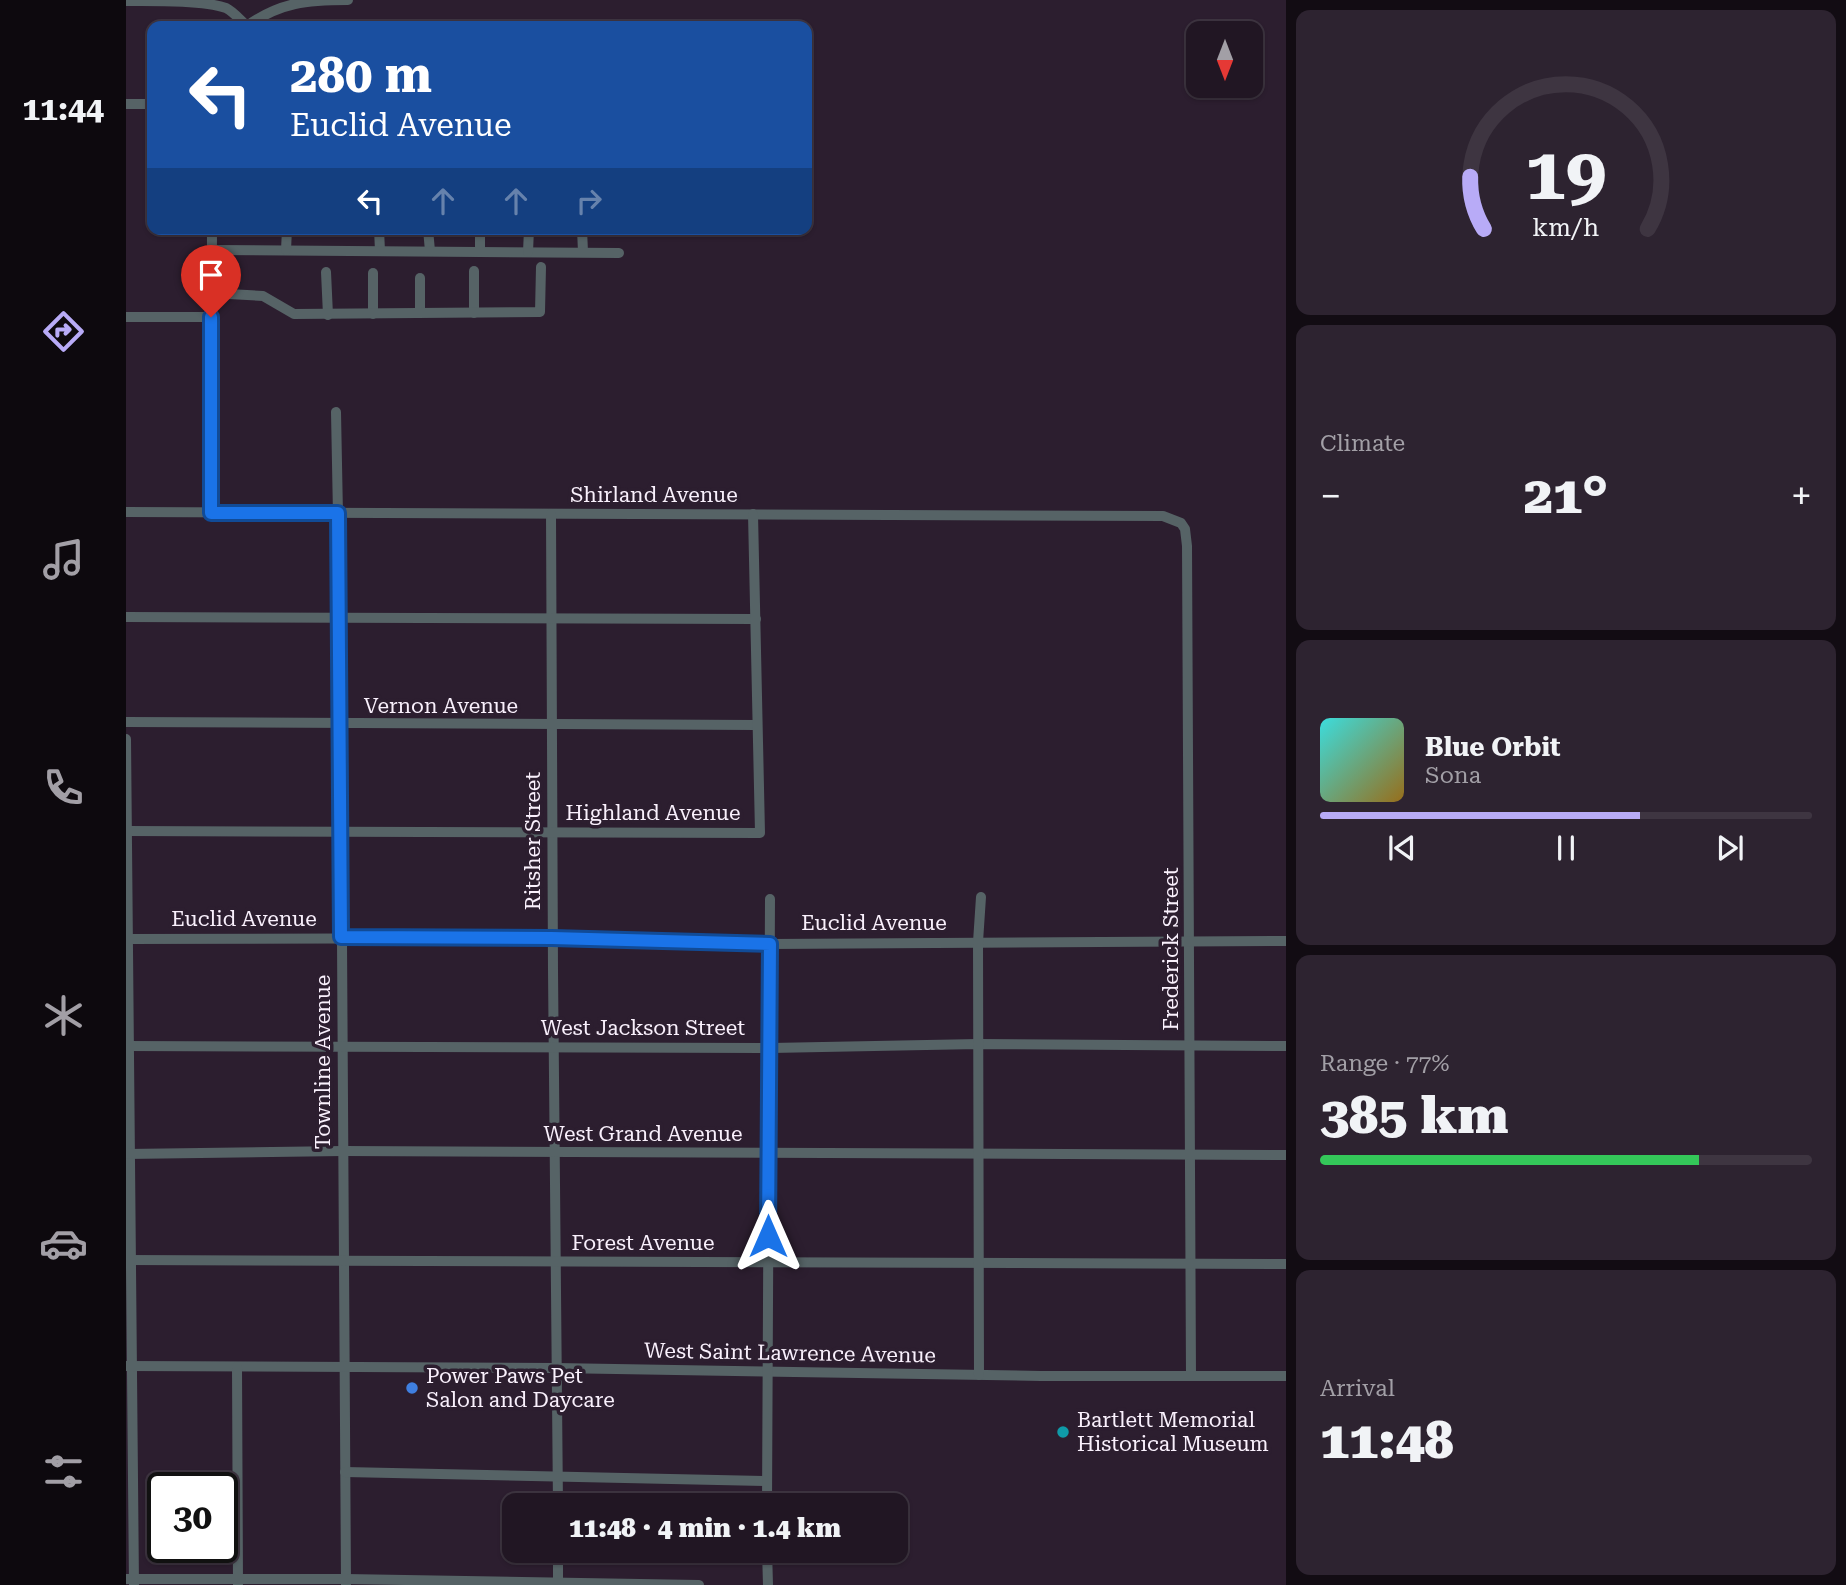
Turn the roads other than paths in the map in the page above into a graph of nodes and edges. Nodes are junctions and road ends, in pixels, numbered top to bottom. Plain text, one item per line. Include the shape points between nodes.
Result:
1 (158, 0) edge
2 (348, 0) edge
3 (126, 1) edge
4 (307, 1) edge
5 (241, 21) edge
6 (255, 21) edge
7 (126, 104) edge
8 (147, 104) edge
9 (212, 235) edge
10 (287, 235) edge
11 (379, 235) edge
12 (429, 235) edge
13 (480, 235) edge
14 (529, 235) edge
15 (582, 235) edge
16 (211, 250) junction
17 (286, 250) junction
18 (380, 251) junction
19 (430, 251) junction
20 (480, 251) junction
21 (528, 252) junction
22 (583, 253) junction
23 (619, 253) dead end
24 (541, 267) dead end
25 (474, 271) dead end
26 (326, 272) dead end
27 (373, 273) dead end
28 (420, 278) dead end
29 (211, 293) junction
30 (420, 312) junction
31 (474, 313) junction
32 (373, 314) junction
33 (328, 315) junction
34 (126, 317) edge
35 (211, 317) junction
36 (336, 412) dead end
37 (126, 512) edge
38 (211, 513) junction
39 (338, 513) junction
40 (551, 514) junction
41 (753, 514) junction
42 (1181, 523) joint
43 (126, 617) edge
44 (340, 618) junction
45 (552, 618) junction
46 (756, 619) junction
47 (126, 722) edge
48 (340, 725) junction
49 (757, 725) junction
50 (552, 726) junction
51 (126, 739) edge
52 (127, 831) edge
53 (341, 832) junction
54 (553, 833) junction
55 (981, 897) dead end
56 (770, 899) dead end
57 (341, 937) junction
58 (552, 938) junction
59 (127, 939) edge
60 (1190, 941) junction
61 (1286, 941) edge
62 (978, 942) junction
63 (770, 944) junction
64 (978, 1044) junction
65 (1190, 1045) junction
66 (127, 1046) edge
67 (342, 1046) junction
68 (554, 1046) junction
69 (1286, 1046) edge
70 (771, 1048) junction
71 (343, 1151) junction
72 (555, 1153) junction
73 (128, 1154) edge
74 (769, 1154) junction
75 (979, 1154) junction
76 (1191, 1155) junction
77 (1286, 1156) edge
78 (128, 1260) edge
79 (343, 1260) junction
80 (555, 1262) junction
81 (768, 1263) junction
82 (979, 1263) junction
83 (1191, 1263) junction
84 (1286, 1264) edge
85 (129, 1366) edge
86 (237, 1367) junction
87 (344, 1368) junction
88 (556, 1368) junction
89 (768, 1373) junction
90 (979, 1375) junction
91 (1191, 1376) junction
92 (1286, 1376) edge
93 (345, 1472) junction
94 (558, 1477) junction
95 (768, 1481) junction
96 (558, 1493) edge
97 (768, 1493) edge
98 (558, 1563) edge
99 (767, 1563) edge
100 (131, 1581) edge
101 (238, 1582) edge
102 (346, 1582) edge
103 (558, 1583) edge
104 (699, 1585) edge
105 (768, 1585) edge

1 - 3 street
1 - 5 street via 216,4
2 - 4 street
4 - 6 street via 273,10
7 - 8 street
9 - 16 street
10 - 17 street
11 - 18 street
12 - 19 street
13 - 20 street
14 - 21 street
15 - 22 street
16 - 17 street
16 - 29 street
17 - 18 street
18 - 19 street
19 - 20 street
20 - 21 street
21 - 22 street
22 - 23 street
24 - 31 street via 540,312
25 - 31 street
26 - 33 street
27 - 32 street
28 - 30 street
29 - 33 street via 263,296 294,314
29 - 35 street
30 - 31 street
30 - 32 street
32 - 33 street
34 - 35 street
35 - 38 street
36 - 39 street, Townline Avenue
37 - 38 street, Shirland Avenue
38 - 39 street, Shirland Avenue
39 - 40 street, Shirland Avenue
39 - 44 street, Townline Avenue
40 - 41 street, Shirland Avenue
40 - 45 street, Ritsher Street
41 - 42 street, Shirland Avenue via 1163,516
41 - 46 street
42 - 60 street, Frederick Street via 1187,546
43 - 44 street
44 - 45 street
44 - 48 street, Townline Avenue
45 - 46 street
45 - 50 street, Ritsher Street
46 - 49 street
47 - 48 street, Vernon Avenue
48 - 50 street, Vernon Avenue
48 - 53 street, Townline Avenue
49 - 50 street, Vernon Avenue
49 - 54 street, Highland Avenue via 760,833
50 - 54 street, Ritsher Street
51 - 52 street
52 - 53 street, Highland Avenue
52 - 59 street
53 - 54 street, Highland Avenue
53 - 57 street, Townline Avenue
54 - 58 street, Ritsher Street
55 - 62 street
56 - 63 street
57 - 58 street, Euclid Avenue
57 - 59 street, Euclid Avenue
57 - 67 street, Townline Avenue
58 - 63 street, Euclid Avenue
58 - 68 street, Ritsher Street
59 - 66 street
60 - 61 street, Euclid Avenue
60 - 62 street, Euclid Avenue
60 - 65 street, Frederick Street
62 - 63 street, Euclid Avenue
62 - 64 street
63 - 70 street
64 - 65 street, West Jackson Street
64 - 70 street, West Jackson Street
64 - 75 street
65 - 69 street, West Jackson Street
65 - 76 street, Frederick Street
66 - 67 street, West Jackson Street
66 - 73 street
67 - 68 street, West Jackson Street
67 - 71 street, Townline Avenue
68 - 70 street, West Jackson Street
68 - 72 street, Ritsher Street
70 - 74 street
71 - 72 street, West Grand Avenue
71 - 73 street, West Grand Avenue
71 - 79 street, Townline Avenue
72 - 74 street, West Grand Avenue
72 - 80 street, Ritsher Street
73 - 78 street
74 - 75 street, West Grand Avenue
74 - 81 street
75 - 76 street, West Grand Avenue
75 - 82 street
76 - 77 street, West Grand Avenue
76 - 83 street, Frederick Street
78 - 79 street, Forest Avenue
78 - 85 street
79 - 80 street, Forest Avenue
79 - 87 street, Townline Avenue
80 - 81 street, Forest Avenue
80 - 88 street, Ritsher Street
81 - 82 street, Forest Avenue
81 - 89 street
82 - 83 street, Forest Avenue
82 - 90 street
83 - 84 street, Forest Avenue
83 - 91 street, Frederick Street
85 - 86 street, West Saint Lawrence Avenue
85 - 100 street
86 - 87 street, West Saint Lawrence Avenue
86 - 101 street
87 - 88 street, West Saint Lawrence Avenue
87 - 93 street, Townline Avenue
88 - 89 street, West Saint Lawrence Avenue
88 - 94 street, Ritsher Street
89 - 90 street, West Saint Lawrence Avenue
89 - 95 street
90 - 91 street, West Saint Lawrence Avenue
91 - 92 street, West Saint Lawrence Avenue
93 - 94 street
93 - 102 street, Townline Avenue
94 - 95 street
94 - 96 street, Ritsher Street
95 - 97 street
98 - 103 street
99 - 105 street
100 - 101 street
101 - 102 street
102 - 103 street
103 - 104 street

